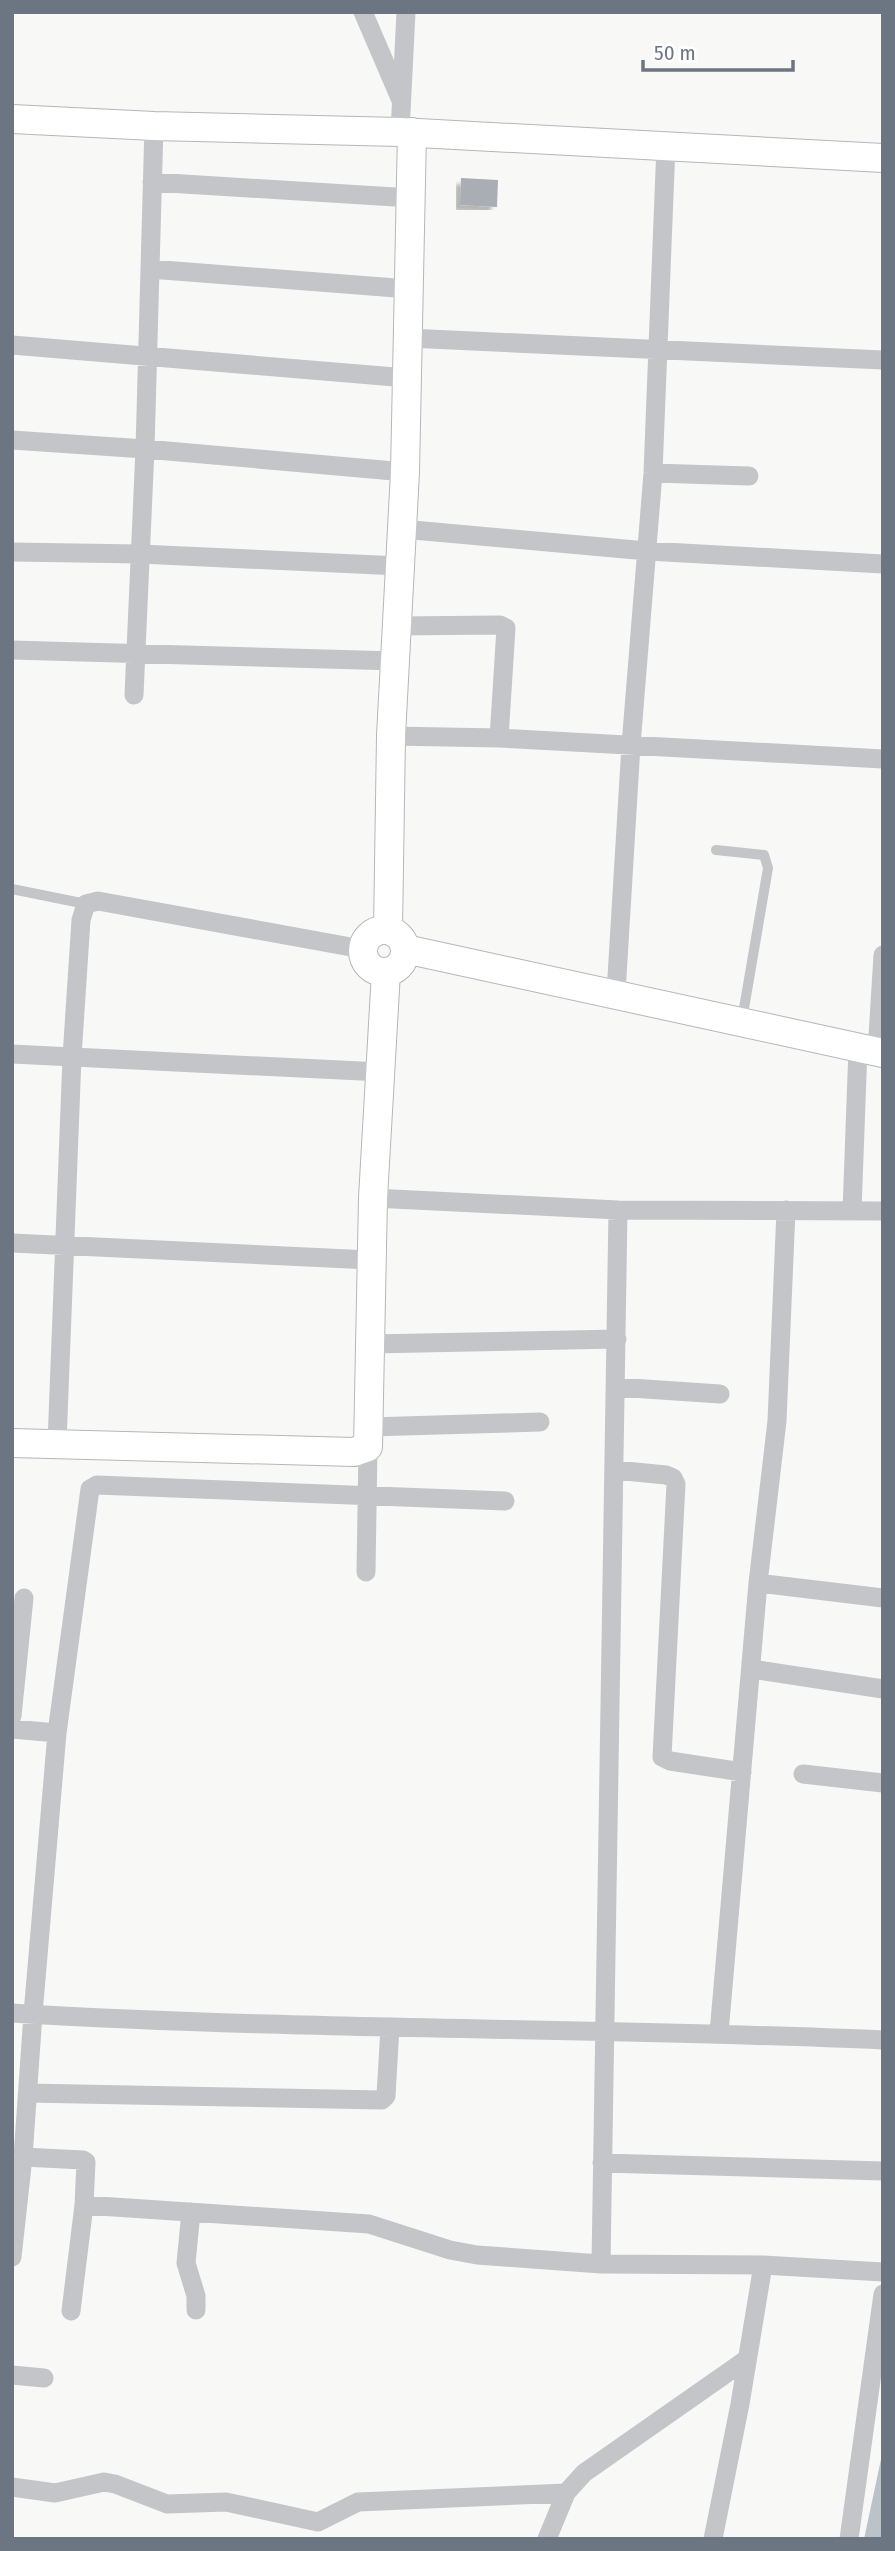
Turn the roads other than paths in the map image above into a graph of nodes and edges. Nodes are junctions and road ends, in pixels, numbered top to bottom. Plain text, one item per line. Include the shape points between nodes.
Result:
1 (363, 12) edge
2 (405, 12) edge
3 (401, 102) junction
4 (12, 120) edge
5 (154, 126) junction
6 (406, 132) junction
7 (666, 145) junction
8 (883, 158) edge
9 (152, 182) junction
10 (411, 198) junction
11 (150, 269) junction
12 (409, 289) junction
13 (408, 338) junction
14 (12, 345) edge
15 (658, 351) junction
16 (147, 358) junction
17 (883, 360) edge
18 (407, 378) junction
19 (12, 440) edge
20 (145, 449) junction
21 (405, 472) junction
22 (653, 473) junction
23 (749, 476) dead end
24 (402, 529) junction
25 (647, 551) junction
26 (12, 552) edge
27 (140, 554) junction
28 (883, 564) edge
29 (399, 566) junction
30 (397, 626) junction
31 (12, 650) edge
32 (136, 653) junction
33 (396, 661) junction
34 (134, 695) dead end
35 (391, 736) junction
36 (499, 738) junction
37 (631, 745) junction
38 (883, 759) edge
39 (716, 850) dead end
40 (12, 889) edge
41 (86, 904) junction
42 (397, 940) junction
43 (362, 949) junction
44 (883, 955) edge
45 (386, 972) junction
46 (616, 993) junction
47 (741, 1022) junction
48 (873, 1051) edge
49 (12, 1054) edge
50 (72, 1057) junction
51 (381, 1072) junction
52 (373, 1198) junction
53 (618, 1210) junction
54 (786, 1210) junction
55 (852, 1211) junction
56 (883, 1211) edge
57 (12, 1243) edge
58 (65, 1246) junction
59 (370, 1260) junction
60 (617, 1339) junction
61 (371, 1344) junction
62 (616, 1387) junction
63 (720, 1394) dead end
64 (540, 1422) dead end
65 (369, 1437) junction
66 (12, 1443) edge
67 (57, 1443) junction
68 (615, 1470) junction
69 (368, 1497) junction
70 (505, 1501) dead end
71 (366, 1572) dead end
72 (758, 1583) junction
73 (24, 1598) dead end
74 (883, 1598) edge
75 (751, 1669) junction
76 (883, 1689) edge
77 (12, 1716) edge
78 (12, 1729) edge
79 (57, 1733) junction
80 (742, 1772) junction
81 (803, 1774) dead end
82 (883, 1783) edge
83 (12, 2013) edge
84 (33, 2014) junction
85 (390, 2027) junction
86 (603, 2033) junction
87 (719, 2033) junction
88 (883, 2040) edge
89 (23, 2084) edge
90 (20, 2148) edge
91 (602, 2163) junction
92 (883, 2171) edge
93 (84, 2205) junction
94 (191, 2212) junction
95 (12, 2258) edge
96 (601, 2263) junction
97 (763, 2264) junction
98 (883, 2272) edge
99 (883, 2294) edge
100 (196, 2310) dead end
101 (71, 2311) dead end
102 (747, 2359) junction
103 (12, 2375) edge
104 (44, 2378) dead end
105 (12, 2487) edge
106 (566, 2493) junction
107 (547, 2539) edge
108 (713, 2539) edge
109 (849, 2539) edge

1 - 3 street
2 - 3 street
3 - 6 street
4 - 5 street
5 - 6 street
5 - 9 street
6 - 7 street
6 - 10 street
7 - 8 street
7 - 15 street
9 - 10 street
9 - 11 street
10 - 12 street
11 - 12 street
11 - 16 street
12 - 13 street
13 - 15 street
13 - 18 street
14 - 16 street
15 - 17 street
15 - 22 street
16 - 18 street
16 - 20 street
18 - 21 street
19 - 20 street
20 - 21 street
20 - 27 street
21 - 24 street
22 - 23 street
22 - 25 street
24 - 25 street
24 - 29 street
25 - 28 street
25 - 37 street
26 - 27 street
27 - 29 street
27 - 32 street
29 - 30 street
30 - 33 street
30 - 36 street via 506,628
31 - 32 street
32 - 33 street
32 - 34 street
33 - 35 street
35 - 36 street
35 - 42 street
36 - 37 street
37 - 38 street
37 - 46 street
39 - 47 lane via 757,853 767,860
40 - 41 lane
41 - 43 street via 98,901
41 - 50 street via 81,920
42 - 43 street via 381,929 368,936
42 - 45 street via 402,962
42 - 46 street
43 - 45 street via 366,963
44 - 48 street
45 - 51 street
46 - 47 street
47 - 48 street
48 - 55 street
49 - 50 street
50 - 51 street
50 - 58 street
51 - 52 street
52 - 53 street
52 - 59 street
53 - 54 street
53 - 60 street
54 - 55 street
54 - 72 street via 777,1421
55 - 56 street
57 - 58 street
58 - 59 street
58 - 67 street
59 - 61 street
60 - 61 street
60 - 62 street
61 - 65 street
62 - 63 street
62 - 68 street
64 - 65 street
65 - 67 street via 354,1452
65 - 69 street
66 - 67 street
68 - 80 street via 666,1475 676,1484 662,1757
68 - 86 street
69 - 70 street
69 - 71 street
69 - 79 street via 93,1486 88,1493
72 - 74 street
72 - 75 street
73 - 77 street
75 - 76 street
75 - 80 street
78 - 79 street
79 - 84 street
80 - 87 street
81 - 82 street
83 - 84 street
84 - 85 street
84 - 89 street
85 - 86 street
85 - 89 street via 386,2096 382,2100
86 - 87 street
86 - 91 street
87 - 88 street
89 - 90 street
90 - 93 street via 85,2160
90 - 95 street
91 - 92 street
91 - 96 street
93 - 94 street
93 - 101 street
94 - 96 street via 369,2224 464,2253
94 - 100 street via 186,2261
96 - 97 street
97 - 98 street
97 - 102 street
99 - 109 street
102 - 106 street via 584,2473
102 - 108 street
103 - 104 street
105 - 106 street via 55,2493 104,2482 167,2504 226,2502 313,2522 358,2502
106 - 107 street

